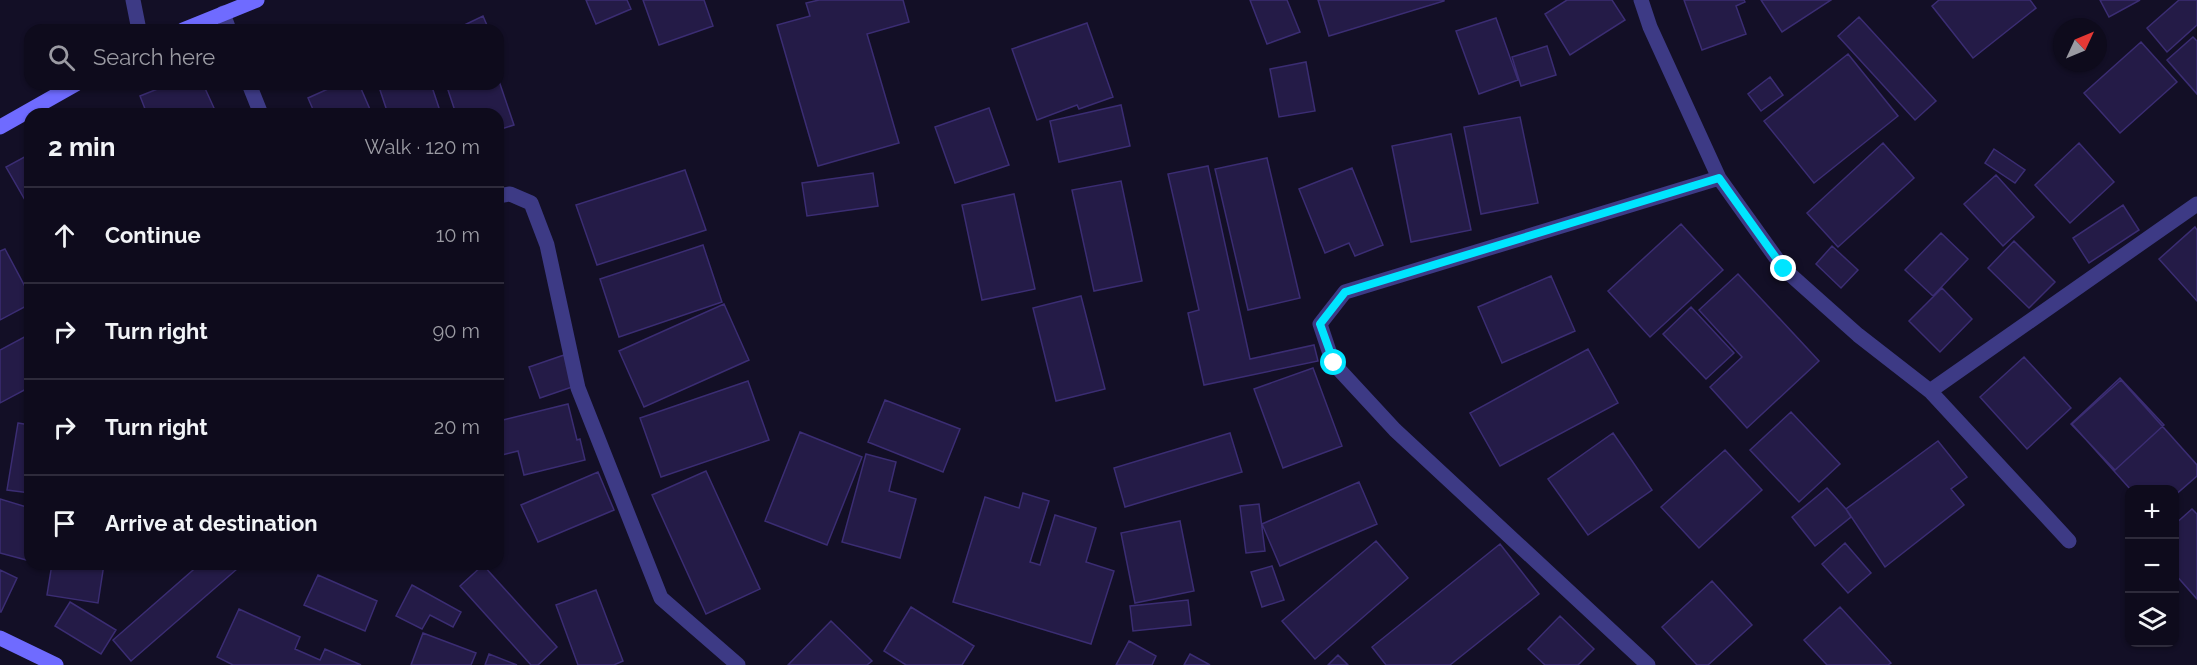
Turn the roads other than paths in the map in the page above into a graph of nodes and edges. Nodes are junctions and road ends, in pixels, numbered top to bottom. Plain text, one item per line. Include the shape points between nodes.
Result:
1 (133, 0) edge
2 (257, 0) edge
3 (1641, 0) edge
4 (223, 13) junction
5 (138, 24) edge
6 (197, 24) edge
7 (227, 24) edge
8 (65, 90) edge
9 (251, 90) edge
10 (34, 108) edge
11 (259, 108) edge
12 (24, 113) edge
13 (0, 127) edge
14 (1719, 178) junction
15 (504, 195) edge
16 (2197, 204) edge
17 (1930, 392) junction
18 (2069, 541) dead end
19 (0, 638) edge
20 (56, 665) edge
21 (738, 665) edge
22 (1648, 665) edge

1 - 5 street
2 - 4 street
3 - 14 street
4 - 6 street
4 - 7 street
8 - 10 street
9 - 11 street
12 - 13 street
14 - 17 street via 1784,269
14 - 22 street via 1345,292 1320,324 1334,363 1395,430
15 - 21 street via 531,203 548,245 578,388 662,598
16 - 17 street
17 - 18 street
19 - 20 street

